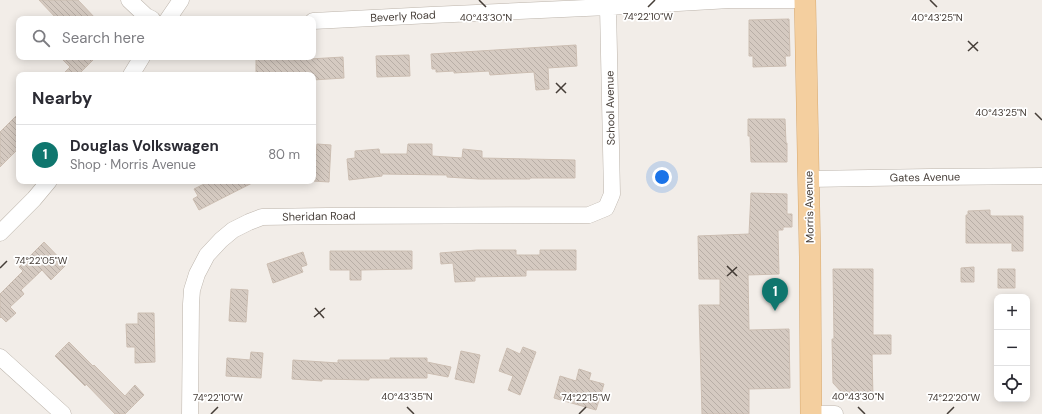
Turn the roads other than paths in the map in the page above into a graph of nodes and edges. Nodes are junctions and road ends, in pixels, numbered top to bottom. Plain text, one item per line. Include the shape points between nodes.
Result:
1 (129, 0) edge
2 (181, 0) edge
3 (806, 0) edge
4 (608, 7) junction
5 (146, 16) edge
6 (170, 16) edge
7 (316, 21) edge
8 (140, 60) edge
9 (132, 72) edge
10 (1042, 176) edge
11 (809, 179) junction
12 (46, 184) edge
13 (606, 208) joint
14 (0, 233) edge
15 (0, 357) edge
16 (63, 414) edge
17 (190, 414) edge
18 (811, 414) edge
19 (835, 414) edge

1 - 5 street
2 - 6 street
3 - 4 street, Beverly Road via 730,0
3 - 11 main road, Morris Avenue
4 - 7 street, Beverly Road
4 - 13 street, School Avenue via 612,194
8 - 9 street
10 - 11 street, Gates Avenue
11 - 18 main road, Morris Avenue
12 - 14 street
13 - 17 street, Sheridan Road via 589,214 327,216 262,218 249,222 233,230 207,255 192,290
15 - 16 street
18 - 19 street

